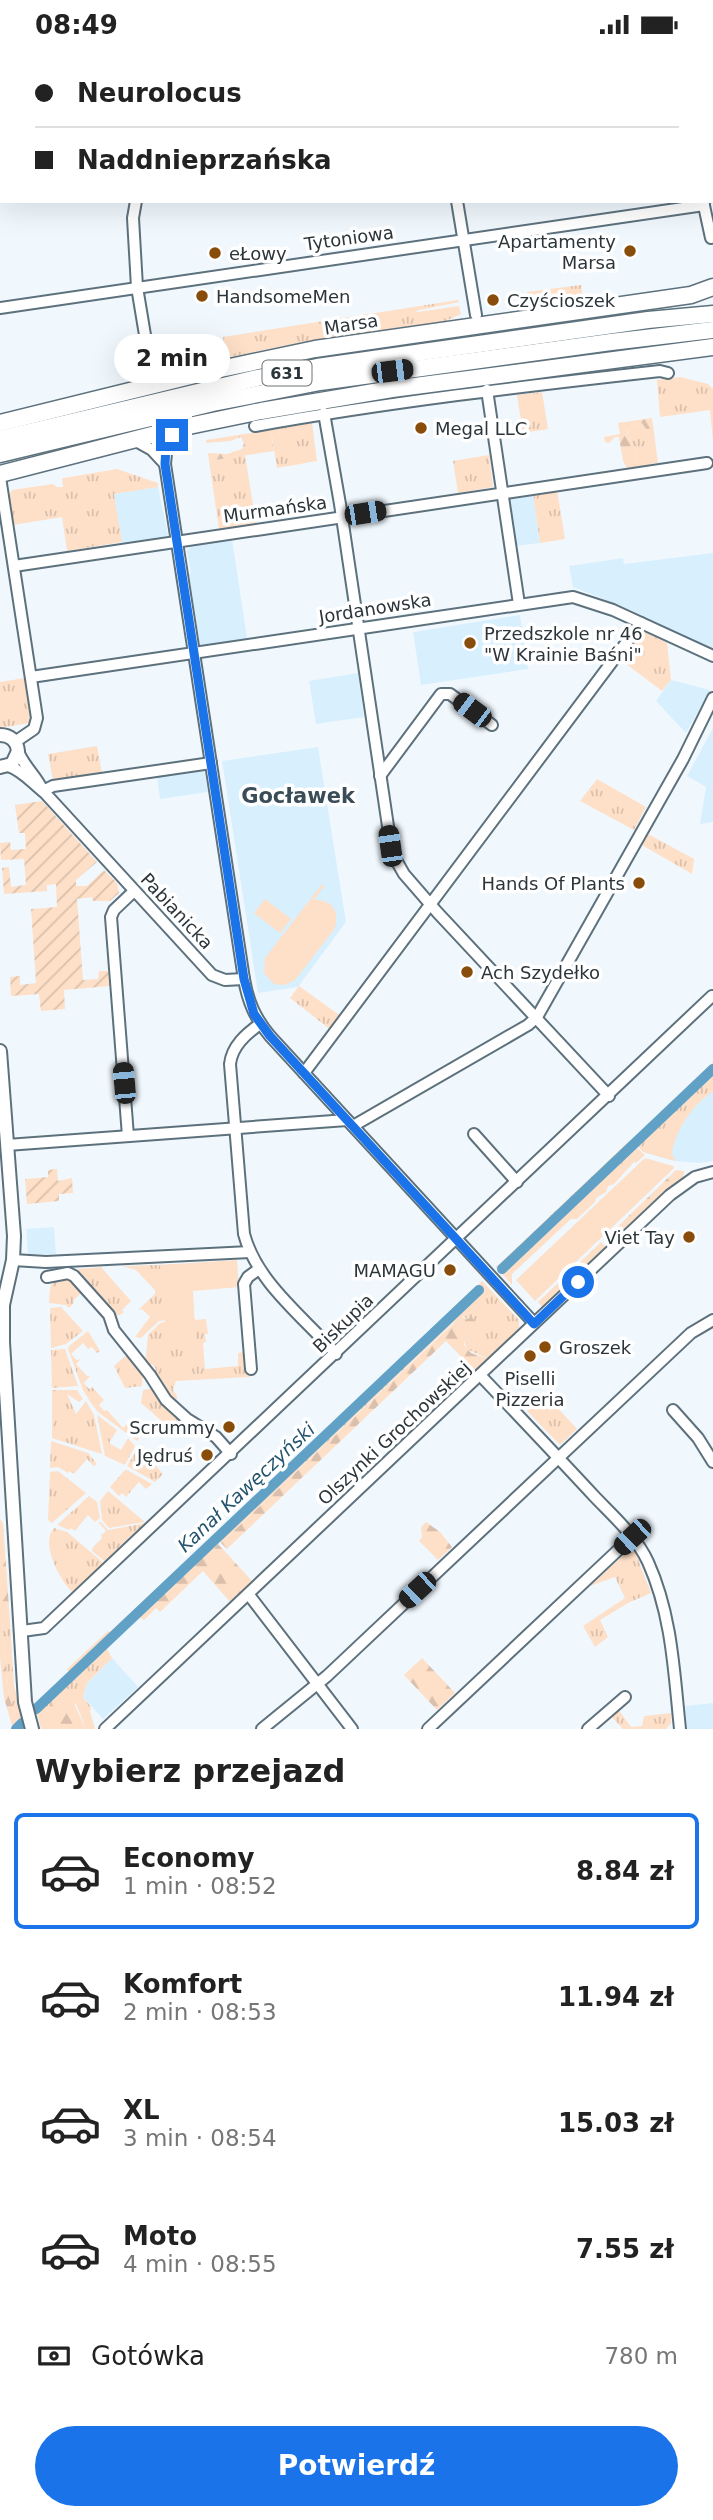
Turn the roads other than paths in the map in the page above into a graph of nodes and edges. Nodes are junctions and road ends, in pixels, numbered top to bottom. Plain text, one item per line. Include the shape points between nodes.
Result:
1 (136, 203) edge
2 (457, 203) edge
3 (703, 203) edge
4 (711, 238) edge
5 (463, 240) junction
6 (137, 287) junction
7 (713, 287) edge
8 (0, 308) edge
9 (476, 314) dead end
10 (713, 314) edge
11 (713, 330) edge
12 (400, 336) junction
13 (510, 339) junction
14 (713, 347) edge
15 (149, 359) junction
16 (457, 363) junction
17 (668, 373) dead end
18 (182, 378) junction
19 (135, 390) junction
20 (487, 390) junction
21 (345, 396) junction
22 (324, 413) junction
23 (0, 423) edge
24 (68, 423) junction
25 (255, 426) dead end
26 (179, 428) junction
27 (0, 439) edge
28 (134, 439) junction
29 (0, 454) edge
30 (707, 463) dead end
31 (165, 464) junction
32 (0, 476) edge
33 (502, 492) junction
34 (342, 517) junction
35 (178, 541) junction
36 (14, 566) junction
37 (519, 604) junction
38 (640, 623) junction
39 (357, 628) junction
40 (193, 653) junction
41 (713, 656) edge
42 (31, 677) junction
43 (713, 698) edge
44 (492, 725) dead end
45 (0, 735) edge
46 (17, 747) junction
47 (211, 763) junction
48 (4, 767) edge
49 (380, 776) junction
50 (43, 791) junction
51 (134, 891) junction
52 (431, 904) junction
53 (244, 979) junction
54 (712, 996) edge
55 (537, 1017) junction
56 (260, 1024) junction
57 (0, 1051) edge
58 (304, 1073) junction
59 (609, 1096) junction
60 (350, 1123) junction
61 (235, 1128) junction
62 (474, 1133) dead end
63 (128, 1136) junction
64 (7, 1145) junction
65 (713, 1172) edge
66 (517, 1182) junction
67 (456, 1240) junction
68 (250, 1252) junction
69 (13, 1260) junction
70 (259, 1269) junction
71 (47, 1277) dead end
72 (713, 1320) edge
73 (534, 1324) junction
74 (336, 1353) junction
75 (251, 1369) dead end
76 (480, 1375) junction
77 (673, 1410) dead end
78 (231, 1454) junction
79 (558, 1457) junction
80 (713, 1462) edge
81 (632, 1537) junction
82 (248, 1595) junction
83 (22, 1632) junction
84 (317, 1683) junction
85 (625, 1697) dead end
86 (32, 1729) edge
87 (105, 1729) edge
88 (262, 1729) edge
89 (352, 1729) edge
90 (428, 1729) edge
91 (588, 1729) edge
92 (680, 1729) edge

1 - 6 street
2 - 5 street
3 - 4 street
3 - 5 street, Tytoniowa
5 - 6 street, Tytoniowa
5 - 9 street
6 - 8 street, Tytoniowa
6 - 15 street
7 - 12 main road, Marsa via 691,295
10 - 13 main road, Marsa / 631
11 - 16 main road, Marsa / 631
12 - 13 main road via 424,341
12 - 18 main road, Marsa
13 - 24 main road, Marsa / 631 via 257,378
14 - 21 main road
15 - 18 street via 165,374
15 - 19 street
16 - 21 main road
16 - 24 main road, Marsa / 631
17 - 20 street
18 - 19 main road, Marsa
19 - 24 main road, Marsa
20 - 22 street
20 - 33 street
21 - 26 main road
22 - 25 street
22 - 34 street
23 - 24 main road, Marsa
24 - 27 main road, Marsa / 631
24 - 29 main road, Marsa / 631
26 - 28 main road
26 - 31 street via 167,443
28 - 31 street
28 - 32 main road
30 - 33 street, Murmańska
31 - 35 street
32 - 36 street
33 - 34 street, Murmańska
33 - 37 street
34 - 35 street, Murmańska
34 - 39 street
35 - 36 street, Murmańska
35 - 40 street
36 - 42 street
37 - 38 street, Jordanowska via 573,597
37 - 39 street, Jordanowska
38 - 41 street, Jordanowska
38 - 52 street
39 - 40 street, Jordanowska
39 - 49 street
40 - 42 street, Jordanowska
40 - 47 street
42 - 46 street via 37,722
43 - 55 street
44 - 49 street via 450,694 441,694
45 - 46 street via 9,737
46 - 48 street via 15,761
46 - 50 street, Pabianicka
47 - 50 street
47 - 53 street
48 - 50 street, Pabianicka via 20,772
49 - 52 street via 394,859
50 - 51 street, Pabianicka
51 - 53 street, Pabianicka via 212,975
51 - 63 street via 110,920
52 - 55 street
52 - 58 street
53 - 56 street
54 - 59 street, Biskupia
55 - 59 street
55 - 60 street
56 - 58 street
56 - 61 street via 231,1055
57 - 64 street
58 - 60 street
59 - 66 street, Biskupia
60 - 61 street
60 - 67 street
61 - 63 street
61 - 68 street via 244,1234
62 - 66 street
63 - 64 street
64 - 69 street
65 - 73 street, Olszynki Grochowskiej via 695,1177 670,1195
66 - 67 street, Biskupia
67 - 73 street
67 - 74 street, Biskupia
68 - 69 street
68 - 70 street
69 - 83 street via 2,1321
70 - 74 street
70 - 75 street via 244,1284
71 - 78 street via 72,1274 109,1315 114,1330 166,1400 215,1436
72 - 79 street via 691,1333
73 - 76 street, Olszynki Grochowskiej
74 - 78 street, Biskupia
76 - 79 street
76 - 82 street, Olszynki Grochowskiej
77 - 80 street
78 - 83 street, Biskupia via 44,1628
79 - 81 street
79 - 84 street
81 - 90 street
81 - 92 street via 647,1560 670,1628
82 - 84 street
82 - 87 street, Olszynki Grochowskiej
83 - 86 street via 25,1702
84 - 88 street
84 - 89 street
85 - 91 street

